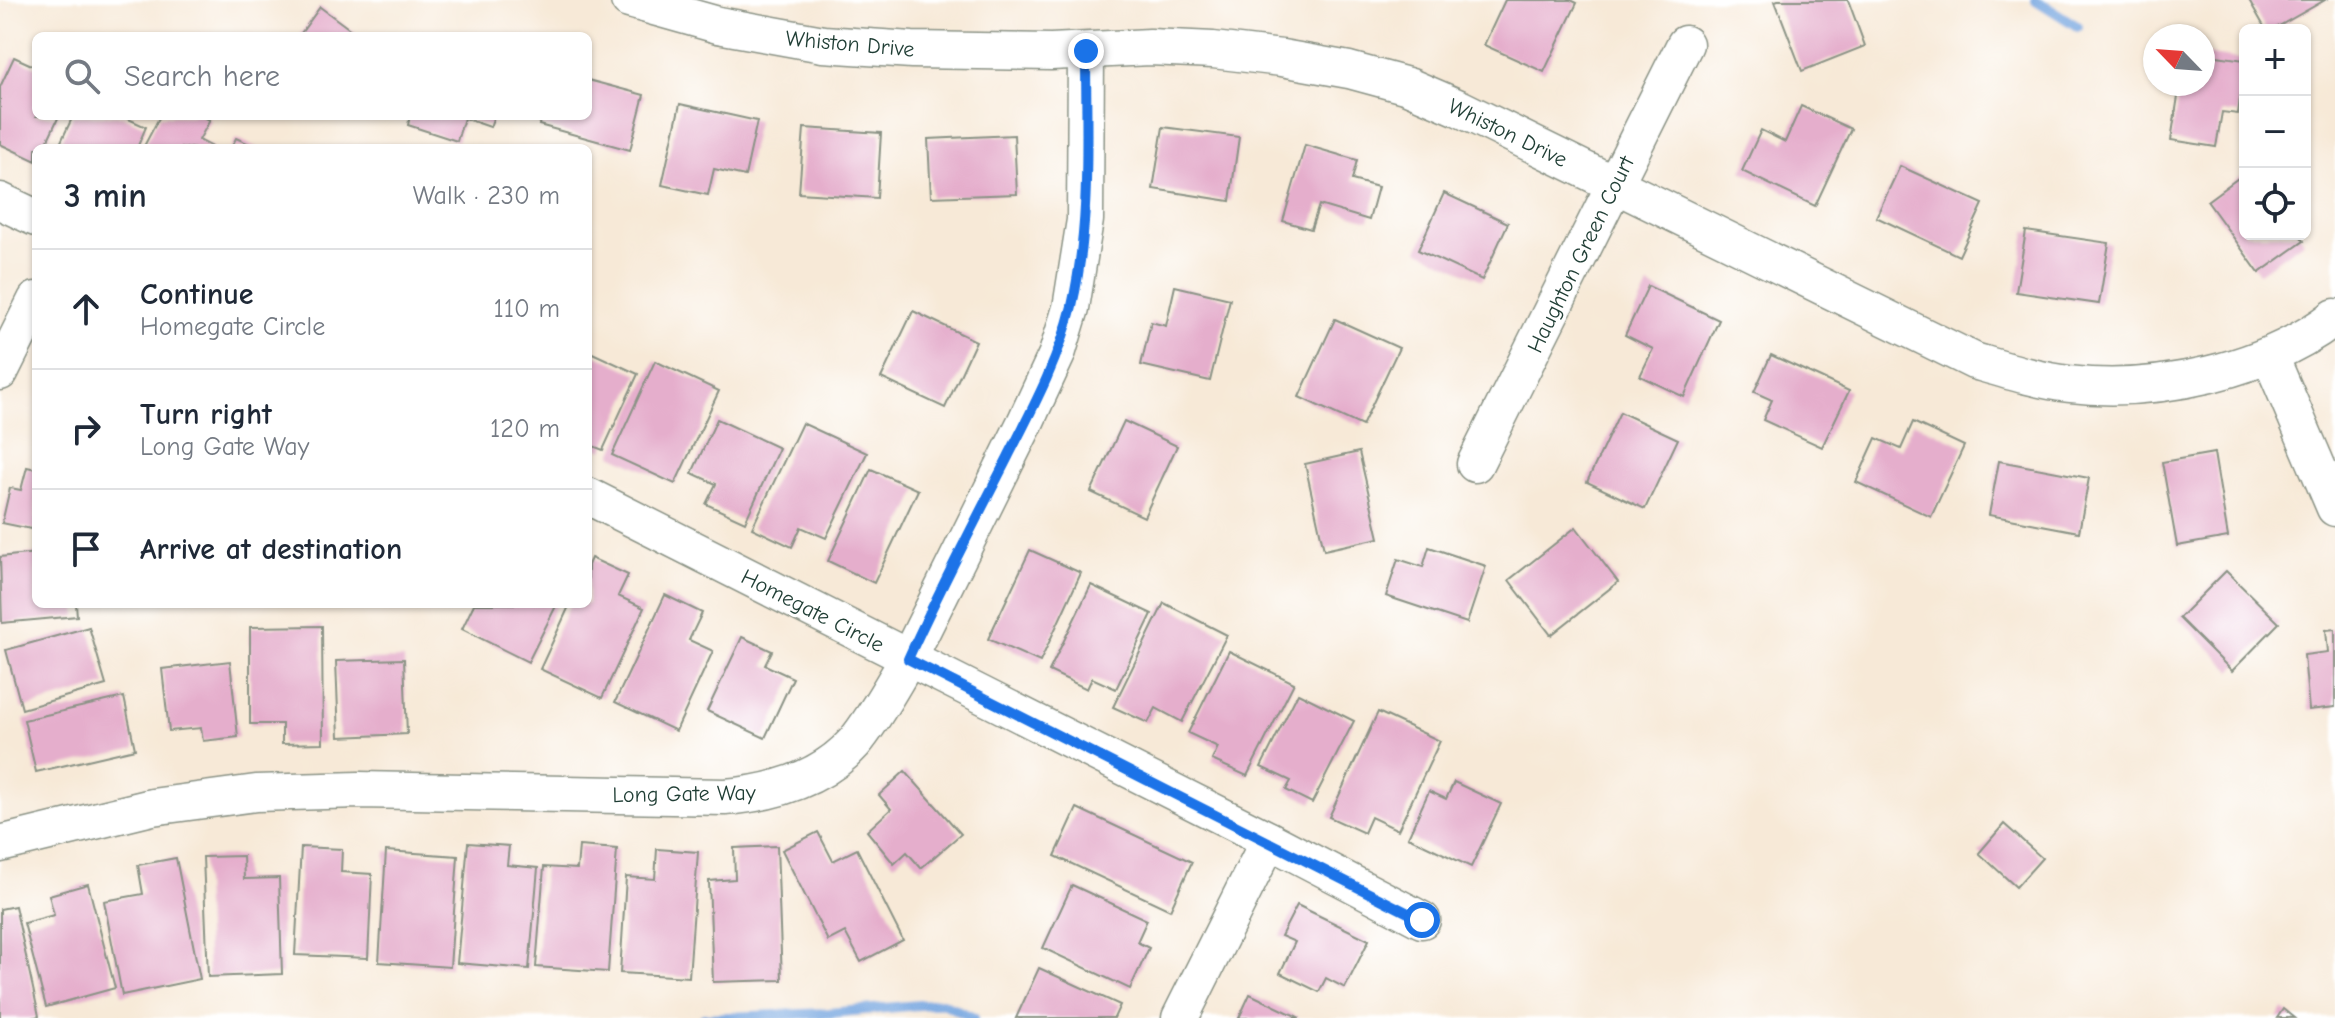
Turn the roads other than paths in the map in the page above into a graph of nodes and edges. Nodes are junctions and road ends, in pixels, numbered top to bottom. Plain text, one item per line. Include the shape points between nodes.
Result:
1 (629, 0) edge
2 (1685, 44) dead end
3 (1086, 51) junction
4 (1614, 184) junction
5 (0, 201) edge
6 (32, 216) edge
7 (32, 308) edge
8 (2335, 317) edge
9 (2270, 356) junction
10 (0, 372) edge
11 (1475, 464) dead end
12 (592, 498) edge
13 (2335, 508) edge
14 (908, 659) junction
15 (1269, 840) junction
16 (0, 843) edge
17 (1422, 920) dead end
18 (1180, 1018) edge

1 - 3 street, Whiston Drive via 718,25 823,44
2 - 4 street, Haughton Green Court
3 - 4 street, Whiston Drive via 1213,50 1349,70 1408,86
3 - 14 street, Long Gate Way via 1085,220 1071,308 1057,354 1025,423
4 - 9 street, Whiston Drive via 1974,361 2021,374 2069,384 2160,383
4 - 11 street, Haughton Green Court
5 - 6 street
7 - 10 street
8 - 9 street, Whiston Drive
9 - 13 street
12 - 14 street, Homegate Circle
14 - 15 street, Homegate Circle
14 - 16 street, Long Gate Way via 854,743 806,777 754,795 256,793 152,807
15 - 17 street, Homegate Circle
15 - 18 street

